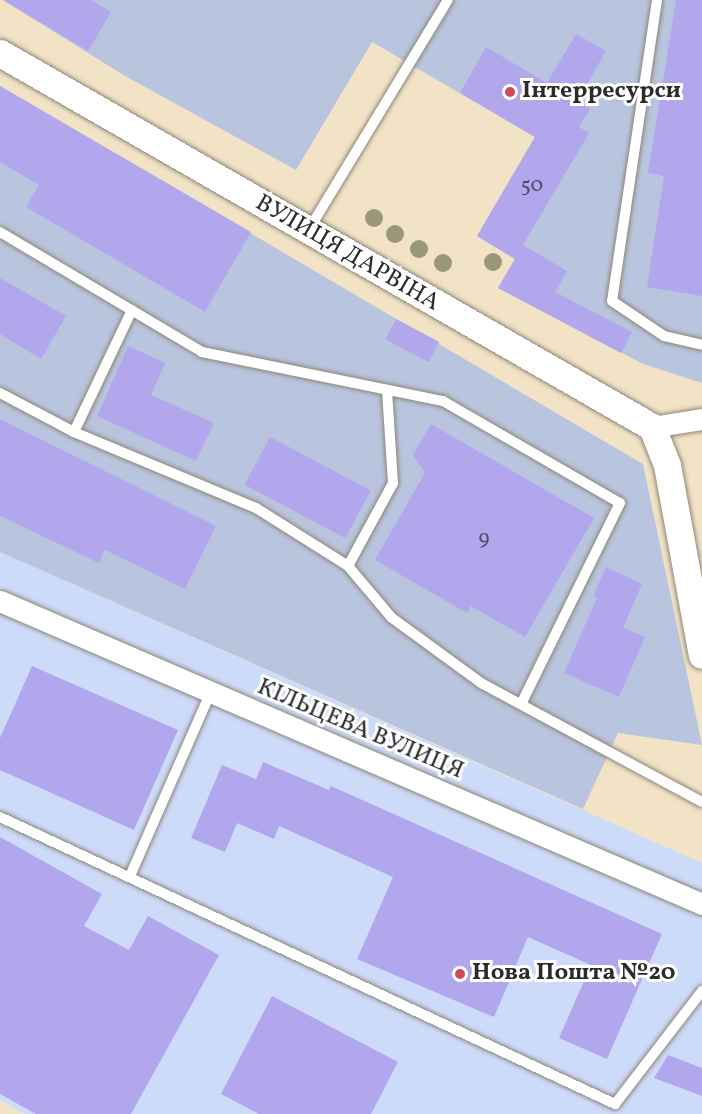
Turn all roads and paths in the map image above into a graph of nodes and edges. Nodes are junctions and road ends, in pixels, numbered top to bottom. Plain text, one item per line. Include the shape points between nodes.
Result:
1 (448, 0) edge
2 (657, 0) edge
3 (0, 52) edge
4 (0, 232) edge
5 (308, 232) junction
6 (132, 310) junction
7 (702, 345) edge
8 (387, 390) junction
9 (0, 393) edge
10 (702, 419) edge
11 (652, 427) junction
12 (74, 432) junction
13 (348, 566) junction
14 (0, 601) edge
15 (702, 655) edge
16 (210, 694) junction
17 (521, 704) junction
18 (702, 802) edge
19 (0, 817) edge
20 (130, 876) junction
21 (702, 904) edge
22 (702, 992) edge

1 - 5 lane
2 - 7 lane via 612,302 664,336
3 - 5 street, ВУЛИЦЯ ДАРВІНА
4 - 6 lane
5 - 11 street, ВУЛИЦЯ ДАРВІНА
6 - 8 lane via 202,352
6 - 12 lane
8 - 13 lane via 393,483
8 - 17 lane via 443,401 620,503
9 - 12 lane
10 - 11 street
11 - 15 street via 667,465
12 - 13 lane via 256,508
13 - 17 lane via 392,618 482,683
14 - 16 street, КІЛЬЦЕВА ВУЛИЦЯ
16 - 20 lane
16 - 21 street, КІЛЬЦЕВА ВУЛИЦЯ
17 - 18 lane
19 - 20 lane
20 - 22 lane via 615,1104

